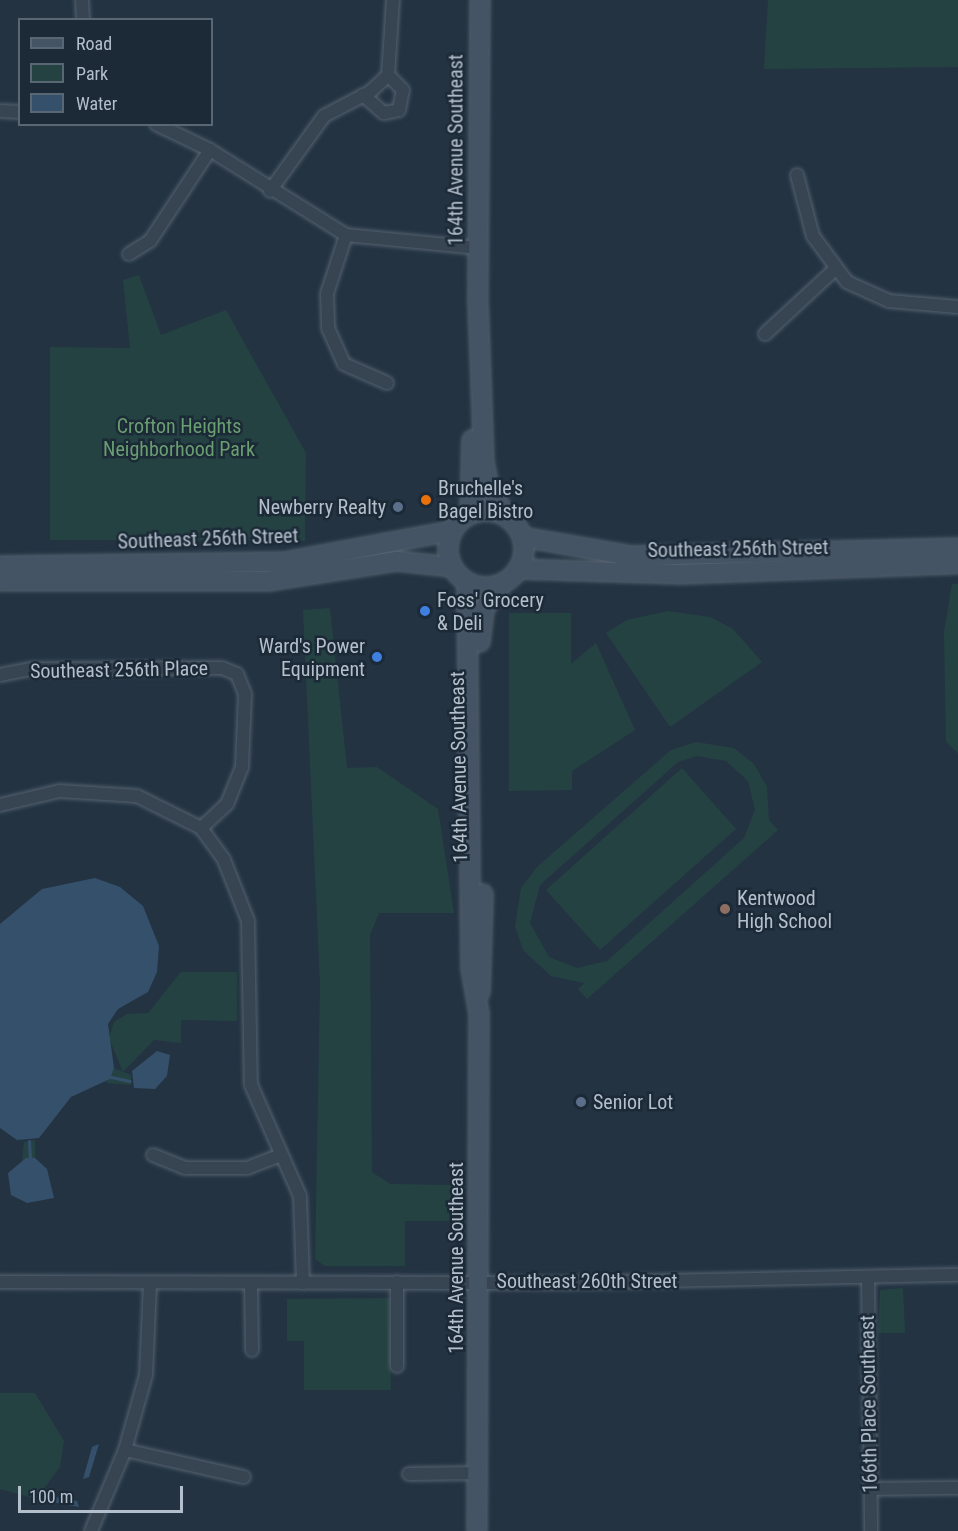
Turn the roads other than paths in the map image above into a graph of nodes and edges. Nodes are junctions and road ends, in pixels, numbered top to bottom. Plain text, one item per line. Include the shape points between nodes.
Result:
1 (82, 0) edge
2 (393, 0) edge
3 (480, 0) edge
4 (82, 18) edge
5 (388, 75) junction
6 (363, 95) junction
7 (0, 111) edge
8 (18, 112) edge
9 (160, 126) edge
10 (210, 150) junction
11 (797, 175) dead end
12 (270, 191) junction
13 (346, 235) junction
14 (478, 248) junction
15 (129, 254) dead end
16 (834, 270) junction
17 (478, 301) junction
18 (958, 307) edge
19 (765, 334) dead end
20 (387, 383) dead end
21 (470, 513) junction
22 (506, 516) junction
23 (451, 531) junction
24 (522, 537) junction
25 (958, 548) edge
26 (755, 555) junction
27 (958, 564) edge
28 (0, 566) edge
29 (451, 567) junction
30 (518, 569) junction
31 (737, 572) junction
32 (0, 581) edge
33 (467, 583) junction
34 (503, 583) junction
35 (0, 675) edge
36 (0, 805) edge
37 (201, 828) junction
38 (479, 993) junction
39 (153, 1155) dead end
40 (281, 1155) junction
41 (958, 1275) edge
42 (868, 1277) junction
43 (0, 1282) edge
44 (398, 1282) junction
45 (478, 1282) junction
46 (303, 1283) junction
47 (150, 1284) junction
48 (251, 1284) junction
49 (252, 1350) dead end
50 (397, 1366) dead end
51 (125, 1449) junction
52 (479, 1473) junction
53 (409, 1474) dead end
54 (244, 1477) dead end
55 (958, 1488) edge
56 (870, 1489) junction
57 (480, 1528) edge
58 (91, 1531) edge
59 (871, 1531) edge

1 - 4 street
2 - 5 street
3 - 14 street, 164th Avenue Southeast
5 - 6 street
5 - 6 street via 403,90 399,110 384,113
6 - 12 street via 324,116
7 - 8 street
9 - 10 street
10 - 12 street
10 - 15 street via 150,241
11 - 16 street via 813,236
12 - 13 street
13 - 14 street
13 - 20 street via 327,294 328,328 344,364
14 - 17 street, 164th Avenue Southeast
16 - 18 street via 860,290 889,301
16 - 19 street
17 - 21 street, 164th Avenue Southeast via 472,332
17 - 22 street, 164th Avenue Southeast via 484,462 489,487
21 - 22 street
21 - 23 street
22 - 24 street
23 - 28 street, Southeast 256th Street via 284,562
23 - 29 street
24 - 26 street, Southeast 256th Street via 632,556
24 - 30 street
25 - 26 street, Southeast 256th Street
26 - 31 street
27 - 31 street, Southeast 256th Street
29 - 32 street, Southeast 256th Street via 397,561 268,581
29 - 33 street
30 - 31 street, Southeast 256th Street
30 - 34 street
33 - 34 street
33 - 38 street, 164th Avenue Southeast via 471,968
34 - 38 street, 164th Avenue Southeast via 480,620 484,983
35 - 37 street, Southeast 256th Place via 56,669 222,668 237,674 245,694 242,767 226,804
36 - 37 street via 59,791 122,792 159,804
37 - 40 street via 235,878 246,908 250,1085
38 - 45 street, 164th Avenue Southeast
39 - 40 street via 186,1168 247,1167
40 - 46 street via 300,1196
41 - 42 street, Southeast 260th Street
42 - 45 street, Southeast 260th Street
42 - 56 street, 166th Place Southeast
43 - 47 street, Southeast 260th Street
44 - 45 street, Southeast 260th Street
44 - 46 street, Southeast 260th Street
44 - 50 street
45 - 52 street, 164th Avenue Southeast
46 - 48 street, Southeast 260th Street
47 - 48 street, Southeast 260th Street
47 - 51 street via 146,1375
48 - 49 street
51 - 54 street
51 - 58 street
52 - 53 street
52 - 57 street, 164th Avenue Southeast
55 - 56 street
56 - 59 street, 166th Place Southeast

